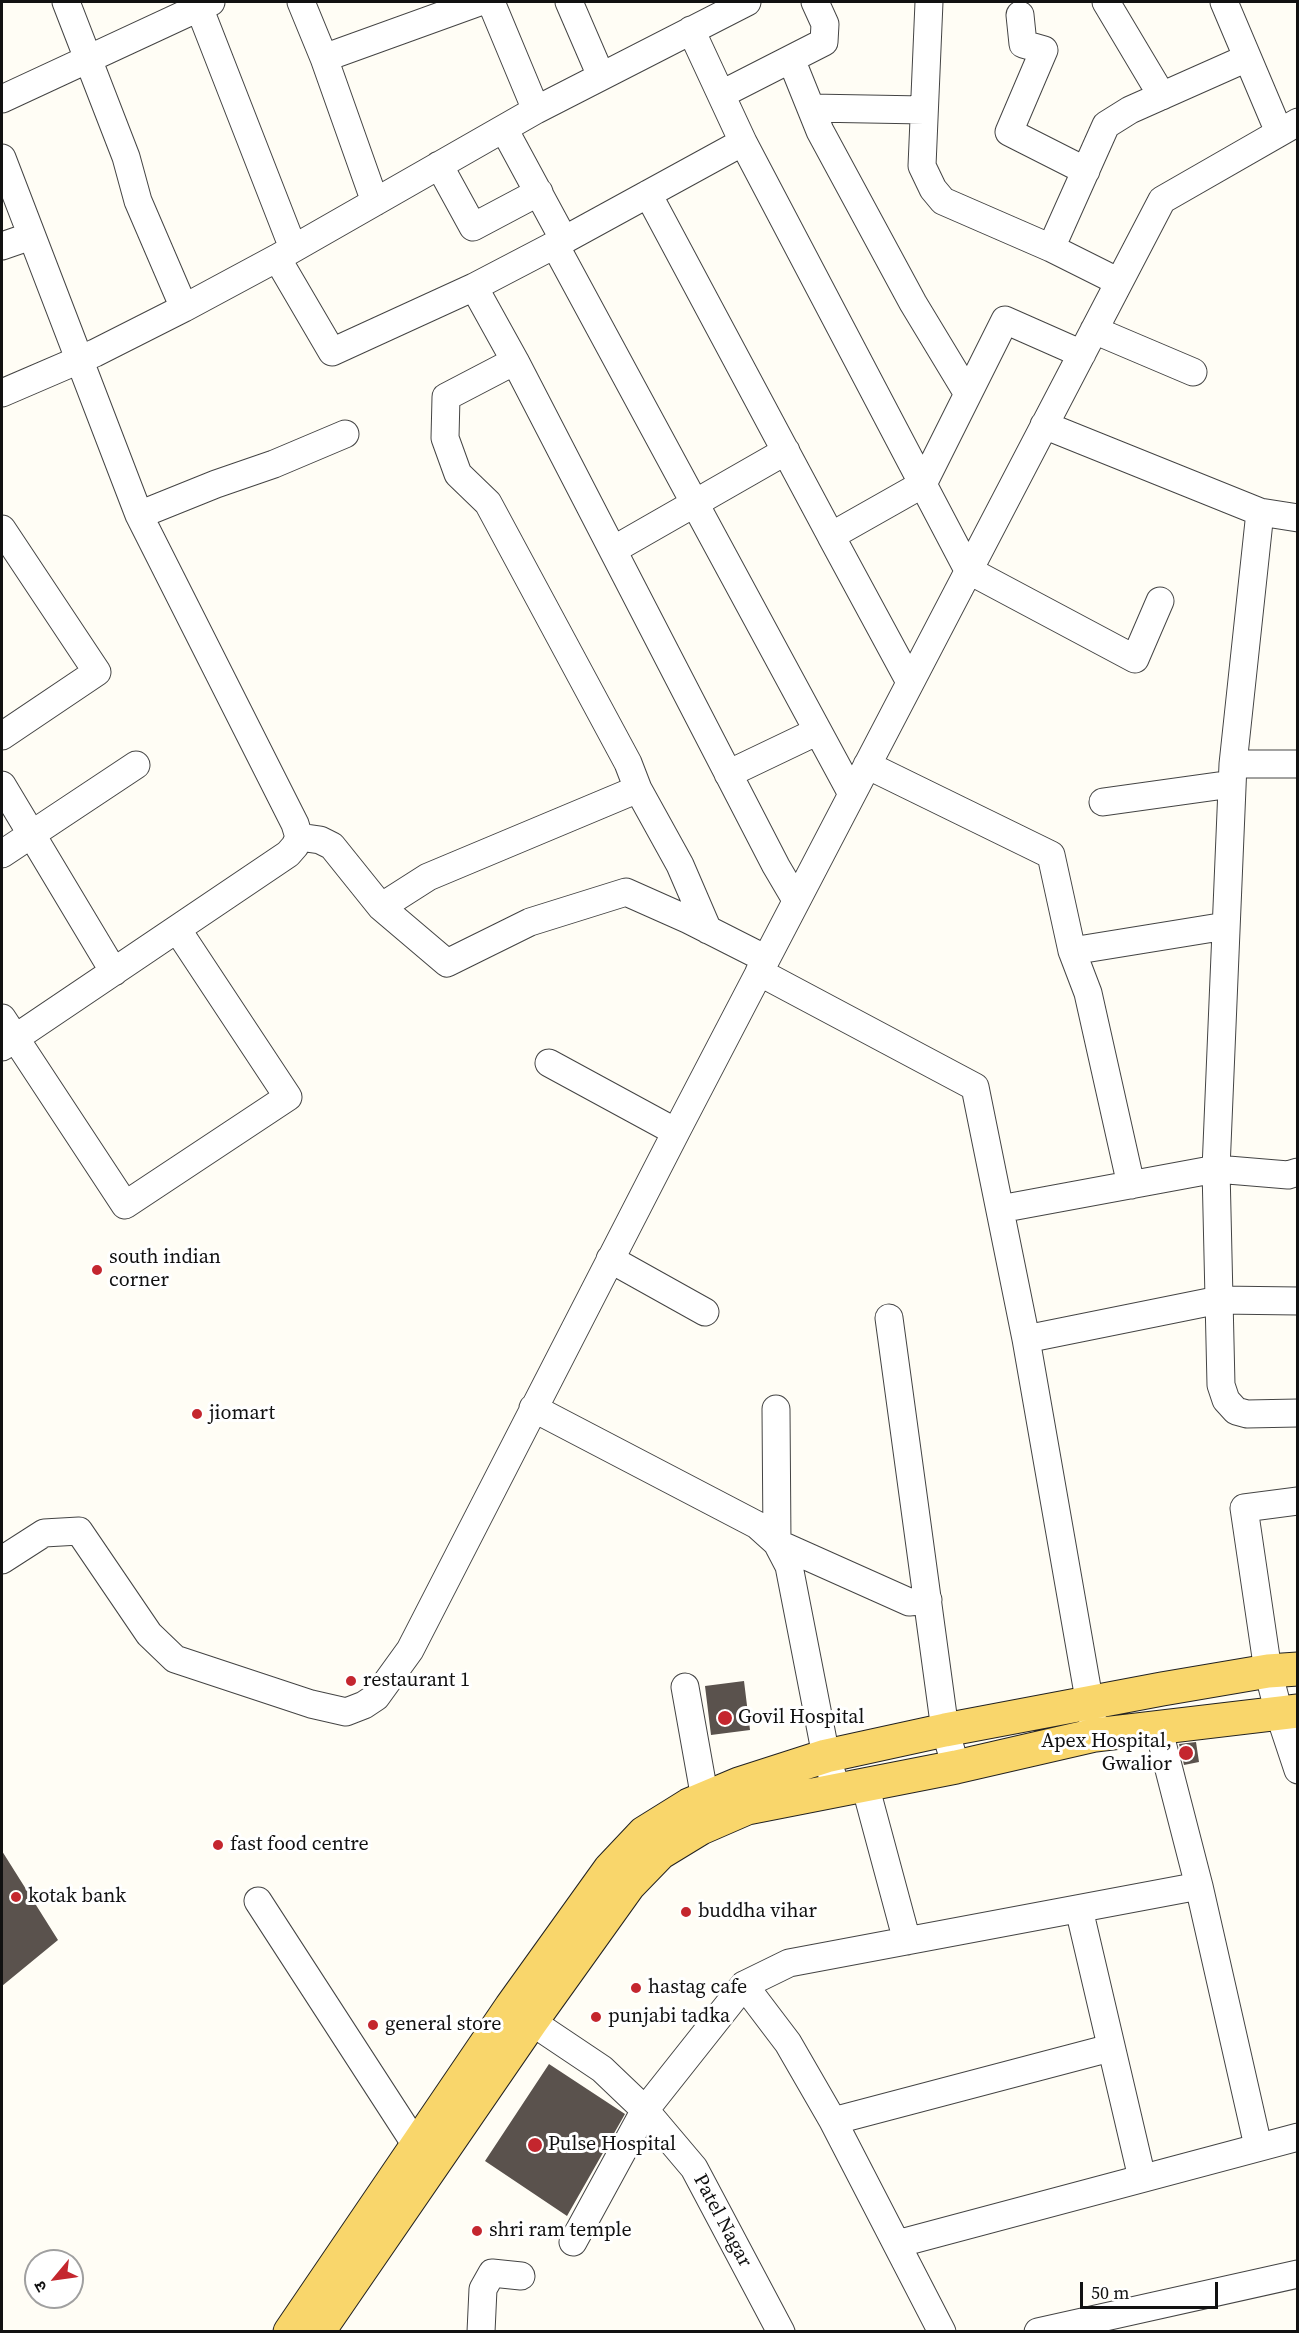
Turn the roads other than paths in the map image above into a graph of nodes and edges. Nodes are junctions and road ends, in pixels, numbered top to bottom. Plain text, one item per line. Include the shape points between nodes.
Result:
1 (66, 2) edge
2 (302, 2) edge
3 (479, 2) edge
4 (491, 2) edge
5 (570, 2) edge
6 (815, 2) edge
7 (929, 2) edge
8 (1106, 2) edge
9 (1224, 2) edge
10 (202, 3) edge
11 (732, 5) edge
12 (1020, 15) dead end
13 (691, 30) junction
14 (324, 57) junction
15 (1248, 58) junction
16 (791, 59) junction
17 (88, 60) junction
18 (601, 76) junction
19 (722, 94) junction
20 (1162, 96) junction
21 (2, 99) edge
22 (811, 108) junction
23 (536, 110) junction
24 (924, 110) junction
25 (1288, 127) edge
26 (504, 129) junction
27 (743, 142) junction
28 (2, 158) edge
29 (439, 165) junction
30 (1086, 171) junction
31 (538, 192) junction
32 (648, 194) junction
33 (375, 202) junction
34 (31, 236) junction
35 (560, 243) junction
36 (2, 246) edge
37 (1051, 248) junction
38 (285, 253) junction
39 (1119, 282) junction
40 (474, 287) junction
41 (184, 308) junction
42 (1094, 330) junction
43 (1082, 354) junction
44 (79, 359) junction
45 (515, 361) junction
46 (1193, 372) dead end
47 (2, 393) edge
48 (968, 394) junction
49 (1044, 425) junction
50 (345, 434) dead end
51 (786, 451) junction
52 (923, 484) junction
53 (695, 503) junction
54 (1260, 512) junction
55 (140, 515) junction
56 (1298, 518) edge
57 (2, 529) edge
58 (831, 536) junction
59 (613, 550) junction
60 (968, 570) junction
61 (1160, 601) dead end
62 (910, 682) junction
63 (818, 731) junction
64 (2, 736) edge
65 (1298, 764) edge
66 (136, 765) dead end
67 (867, 765) junction
68 (728, 774) junction
69 (1233, 774) junction
70 (2, 785) edge
71 (638, 789) junction
72 (852, 794) junction
73 (1102, 802) dead end
74 (31, 835) junction
75 (298, 837) junction
76 (2, 854) edge
77 (796, 900) junction
78 (381, 907) junction
79 (1226, 926) junction
80 (177, 929) junction
81 (708, 930) junction
82 (1072, 951) junction
83 (762, 965) junction
84 (114, 972) junction
85 (6, 1035) edge
86 (549, 1063) dead end
87 (676, 1132) junction
88 (1216, 1169) junction
89 (1298, 1172) edge
90 (1131, 1185) junction
91 (1000, 1209) junction
92 (610, 1259) junction
93 (1219, 1300) junction
94 (1298, 1301) edge
95 (705, 1312) dead end
96 (889, 1318) dead end
97 (1026, 1339) junction
98 (532, 1408) junction
99 (776, 1409) dead end
100 (1298, 1413) edge
101 (1298, 1502) edge
102 (777, 1543) junction
103 (2, 1560) edge
104 (928, 1600) junction
105 (1283, 1670) edge
106 (685, 1687) dead end
107 (1089, 1703) junction
108 (1288, 1712) edge
109 (1158, 1726) junction
110 (945, 1730) junction
111 (1095, 1735) junction
112 (826, 1756) junction
113 (956, 1767) junction
114 (1298, 1770) edge
115 (851, 1788) junction
116 (705, 1799) junction
117 (1199, 1886) junction
118 (258, 1901) dead end
119 (1079, 1909) junction
120 (907, 1941) junction
121 (744, 1985) junction
122 (521, 2014) junction
123 (1110, 2048) junction
124 (645, 2110) junction
125 (833, 2121) junction
126 (1298, 2137) edge
127 (416, 2145) junction
128 (1258, 2146) junction
129 (1142, 2178) junction
130 (573, 2242) dead end
131 (897, 2244) junction
132 (1298, 2274) edge
133 (521, 2276) dead end
134 (290, 2331) edge
135 (318, 2331) edge
136 (481, 2331) edge
137 (782, 2331) edge
138 (942, 2331) edge
139 (1038, 2331) edge

1 - 17 street
2 - 14 street
3 - 14 street
4 - 23 street
5 - 18 street
6 - 16 street via 825,24 824,42
7 - 24 street
8 - 20 street
9 - 15 street
10 - 17 street
10 - 38 street
11 - 13 street
12 - 30 street via 1023,44 1044,50 1009,132
13 - 18 street
13 - 19 street
14 - 33 street
15 - 20 street
15 - 25 street
16 - 19 street
16 - 22 street
17 - 21 street
17 - 41 street via 126,157 138,201
18 - 23 street
19 - 27 street
20 - 30 street via 1106,125
22 - 24 street
22 - 48 street via 908,292
23 - 26 street
24 - 37 street via 922,166 944,201
25 - 39 street via 1162,200
26 - 29 street
26 - 31 street
27 - 32 street
27 - 52 street
28 - 34 street
29 - 31 street via 473,227
29 - 33 street
30 - 37 street
31 - 35 street
32 - 35 street
32 - 51 street
33 - 38 street
34 - 36 street
34 - 44 street
35 - 40 street
35 - 53 street
37 - 39 street
38 - 40 street via 332,352
38 - 41 street
39 - 42 street
40 - 45 street
41 - 44 street
42 - 43 street
42 - 46 street
43 - 48 street via 1005,320
43 - 49 street
44 - 47 street
44 - 55 street
45 - 59 street
45 - 71 street via 446,397 445,438 458,474 488,503 628,763
48 - 52 street
49 - 54 street
49 - 60 street
50 - 55 street
51 - 53 street
51 - 58 street
52 - 58 street
52 - 60 street
53 - 59 street
53 - 63 street
54 - 56 street
54 - 69 street
55 - 75 street via 295,824
57 - 64 street via 98,672
58 - 62 street
59 - 68 street
60 - 61 street via 1135,659
60 - 62 street
62 - 67 street
63 - 68 street
63 - 72 street
65 - 69 street
66 - 74 street
67 - 72 street
67 - 82 street via 1051,855
68 - 77 street
69 - 73 street
69 - 79 street
70 - 74 street
71 - 78 street via 428,877
71 - 81 street via 680,865
72 - 77 street
74 - 76 street
74 - 84 street
75 - 78 street via 332,846
75 - 80 street via 288,854
77 - 83 street
78 - 81 street via 447,963 530,922 626,892
79 - 82 street
79 - 88 street
80 - 84 street
80 - 85 street via 288,1097 125,1205
81 - 83 street
82 - 90 street via 1088,993
83 - 87 street
83 - 91 street via 975,1087
84 - 85 street
86 - 87 street
87 - 92 street
88 - 89 street via 1288,1175
88 - 90 street
88 - 93 street
90 - 91 street
91 - 97 street
92 - 95 street
92 - 98 street
93 - 94 street
93 - 97 street
93 - 100 street via 1221,1385 1226,1400 1236,1411 1246,1414
96 - 104 street
97 - 107 street
98 - 102 street via 756,1525
98 - 103 street via 410,1650 376,1697 346,1712 310,1704 175,1659 149,1634 79,1531 44,1533
99 - 102 street
101 - 105 street via 1244,1508
102 - 104 street via 909,1602
102 - 112 street via 789,1566
104 - 110 street
105 - 107 main road
105 - 108 street
106 - 116 street
107 - 110 main road
107 - 111 street
108 - 109 main road
108 - 114 street
109 - 111 main road
109 - 117 street
110 - 112 main road
110 - 113 street
111 - 113 main road
112 - 115 street
112 - 116 main road
113 - 115 main road
115 - 120 street
115 - 122 main road via 747,1808 701,1828 660,1853
116 - 122 main road via 644,1833 610,1869
117 - 119 street
117 - 128 street
118 - 127 street
119 - 120 street
119 - 123 street
120 - 121 street via 789,1963
121 - 124 street
121 - 125 street via 788,2043
122 - 124 street, Patel Nagar via 602,2069
122 - 127 main road
122 - 135 main road
123 - 125 street
123 - 129 street
124 - 130 street
124 - 137 street, Patel Nagar via 694,2168
125 - 131 street
126 - 128 street
127 - 134 main road
128 - 129 street
129 - 131 street
131 - 138 street
132 - 139 street
133 - 136 street via 492,2273 483,2289

